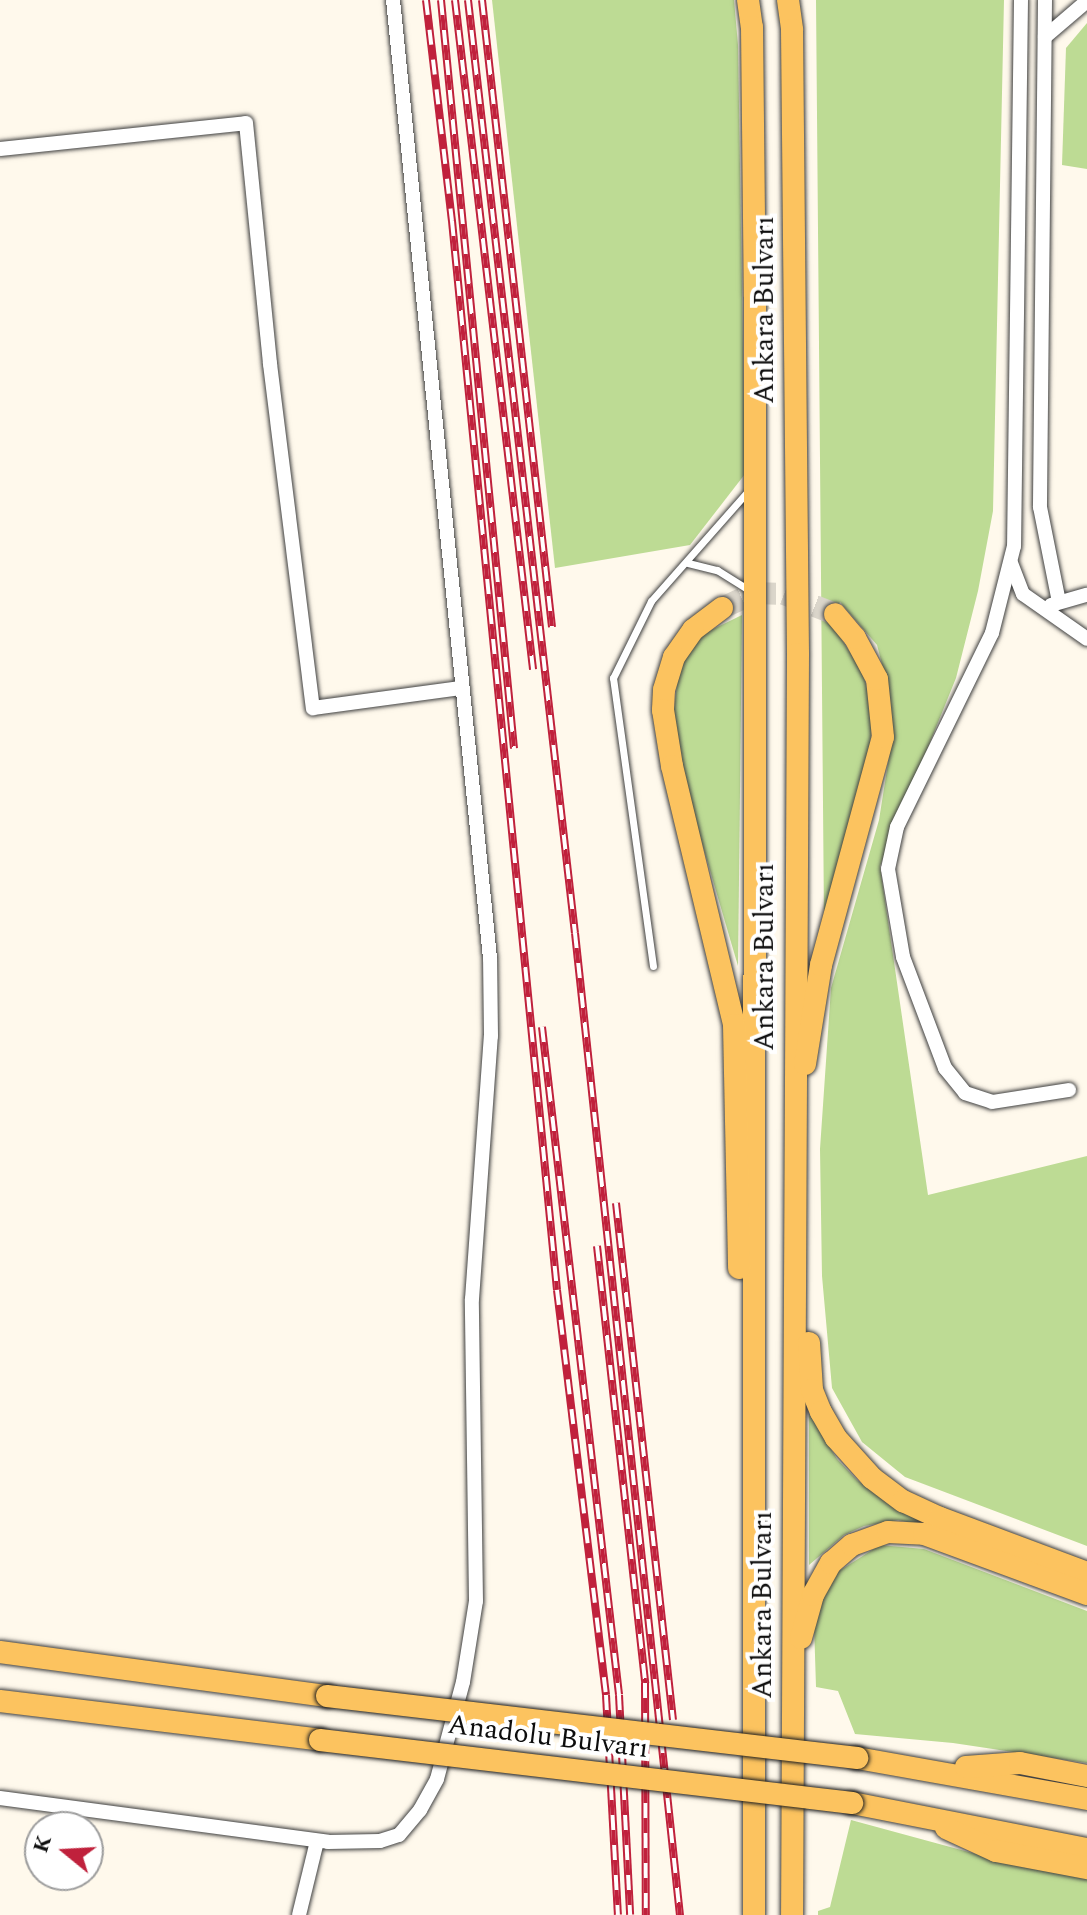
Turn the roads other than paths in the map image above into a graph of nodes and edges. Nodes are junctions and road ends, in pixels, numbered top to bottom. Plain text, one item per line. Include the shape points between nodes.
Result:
1 (393, 0) edge
2 (748, 0) edge
3 (788, 0) edge
4 (1021, 0) edge
5 (1045, 0) edge
6 (1087, 1) edge
7 (1045, 37) junction
8 (0, 149) edge
9 (756, 484) junction
10 (688, 563) junction
11 (1011, 563) junction
12 (756, 594) junction
13 (1087, 595) edge
14 (1059, 602) junction
15 (1043, 607) junction
16 (722, 608) tunnel mouth
17 (835, 614) tunnel mouth
18 (1087, 639) edge
19 (461, 688) junction
20 (653, 966) dead end
21 (1069, 1090) dead end
22 (793, 1149) junction
23 (752, 1350) junction
24 (1087, 1573) edge
25 (1087, 1594) edge
26 (0, 1652) edge
27 (794, 1670) junction
28 (0, 1701) edge
29 (929, 1769) junction
30 (1087, 1776) edge
31 (0, 1798) edge
32 (1087, 1799) edge
33 (912, 1813) junction
34 (317, 1841) junction
35 (1087, 1849) edge
36 (1087, 1868) edge
37 (793, 1910) edge
38 (299, 1915) edge
39 (754, 1915) edge

1 - 19 street
2 - 9 main road, Ankara Bulvarı
3 - 22 main road, Ankara Bulvarı via 798,654
4 - 11 street
5 - 7 street
6 - 7 street
7 - 14 street via 1040,507
8 - 19 street via 246,123 313,708
9 - 10 lane
9 - 12 main road, Ankara Bulvarı
10 - 12 lane via 717,570
10 - 20 lane via 651,601 613,678
11 - 15 street via 1023,594
11 - 21 street via 992,633 897,827 888,869 903,957 945,1068 965,1093 992,1102
12 - 23 main road, Ankara Bulvarı
13 - 14 street
14 - 15 street
15 - 18 street
16 - 23 main road via 693,630 674,657 663,710 734,1025 738,1257
17 - 22 main road via 877,679 883,737 821,965
19 - 34 street via 490,958 491,1036 472,1299 476,1601 463,1682 437,1779 420,1810 399,1835 380,1841
22 - 24 main road via 808,1203 812,1390 836,1438 872,1478 903,1501
22 - 27 main road, Ankara Bulvarı
23 - 39 main road, Ankara Bulvarı
25 - 27 main road via 924,1534 878,1535 852,1545 820,1578
26 - 29 main road, Anadolu Bulvarı, bridge
27 - 37 main road, Ankara Bulvarı
28 - 33 main road, Anadolu Bulvarı, bridge
29 - 30 main road via 1020,1763
29 - 32 main road, Anadolu Bulvarı
31 - 34 street
33 - 35 main road, Anadolu Bulvarı
33 - 36 main road via 996,1851
34 - 38 street

